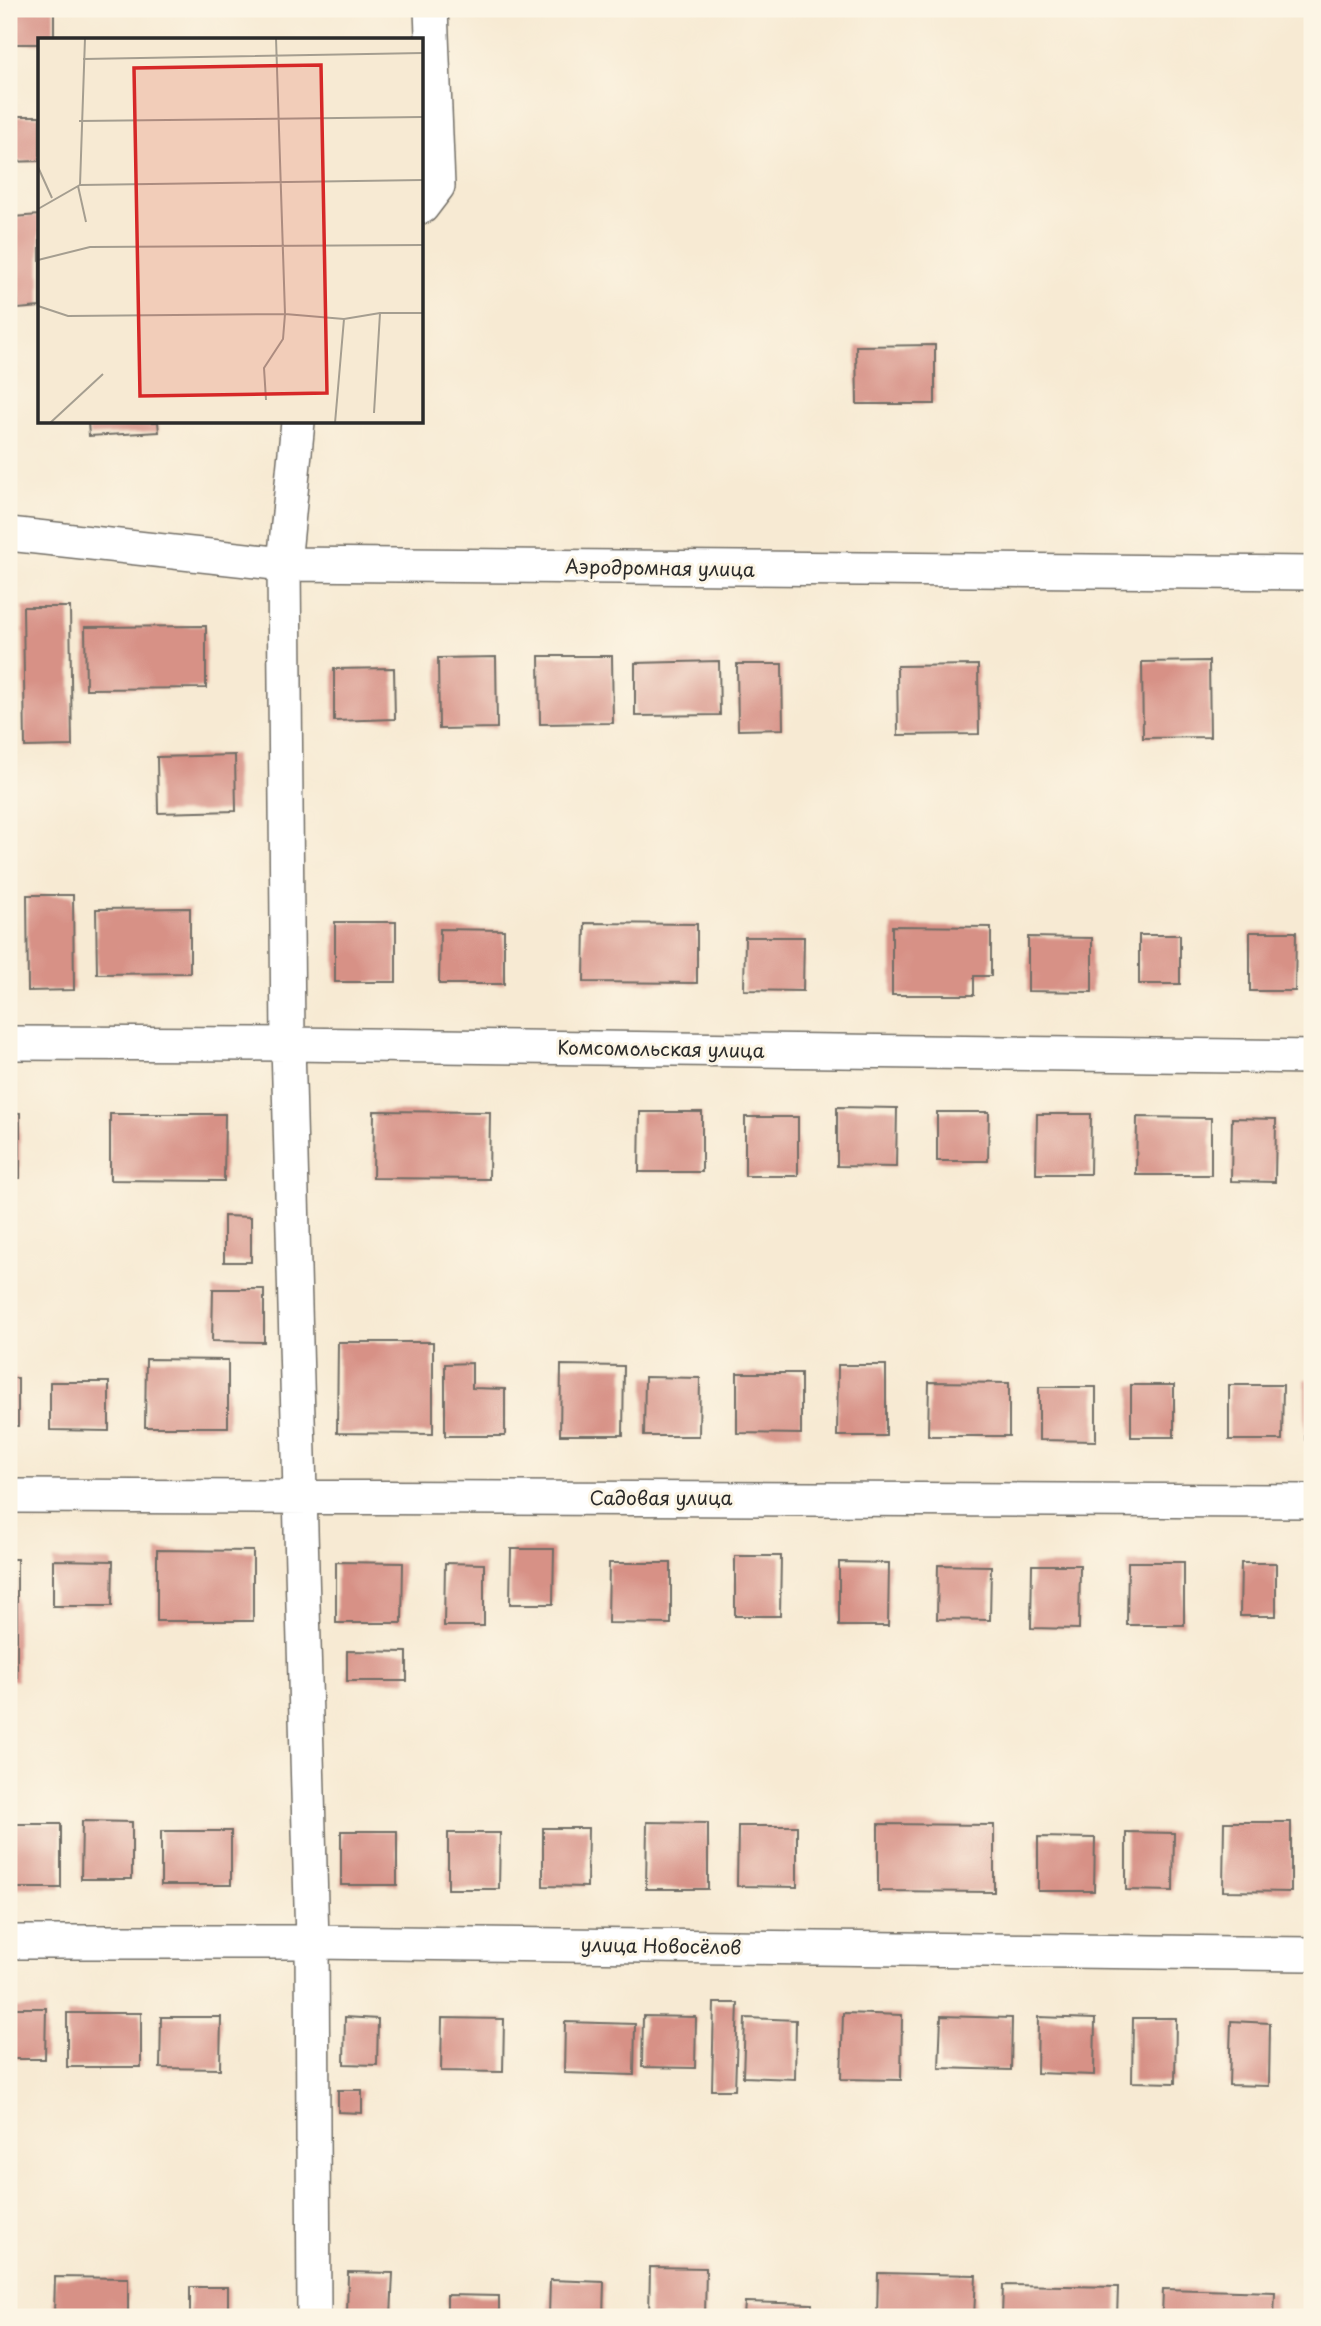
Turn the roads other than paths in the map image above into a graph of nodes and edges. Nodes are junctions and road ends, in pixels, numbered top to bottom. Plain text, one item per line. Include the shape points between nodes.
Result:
1 (431, 9) edge
2 (424, 204) edge
3 (298, 424) edge
4 (9, 534) edge
5 (284, 564) junction
6 (1312, 573) edge
7 (9, 1043) edge
8 (288, 1044) junction
9 (1312, 1057) edge
10 (9, 1496) edge
11 (302, 1497) junction
12 (1312, 1501) edge
13 (9, 1942) edge
14 (312, 1942) junction
15 (1312, 1954) edge
16 (314, 2317) edge

1 - 2 street via 438,186
3 - 5 street
4 - 5 street, Аэродромная улица
5 - 6 street, Аэродромная улица
5 - 8 street
7 - 8 street, Комсомольская улица
8 - 9 street, Комсомольская улица
8 - 11 street
10 - 11 street, Садовая улица
11 - 12 street, Садовая улица
11 - 14 street
13 - 14 street, улица Новосёлов
14 - 15 street, улица Новосёлов
14 - 16 street

